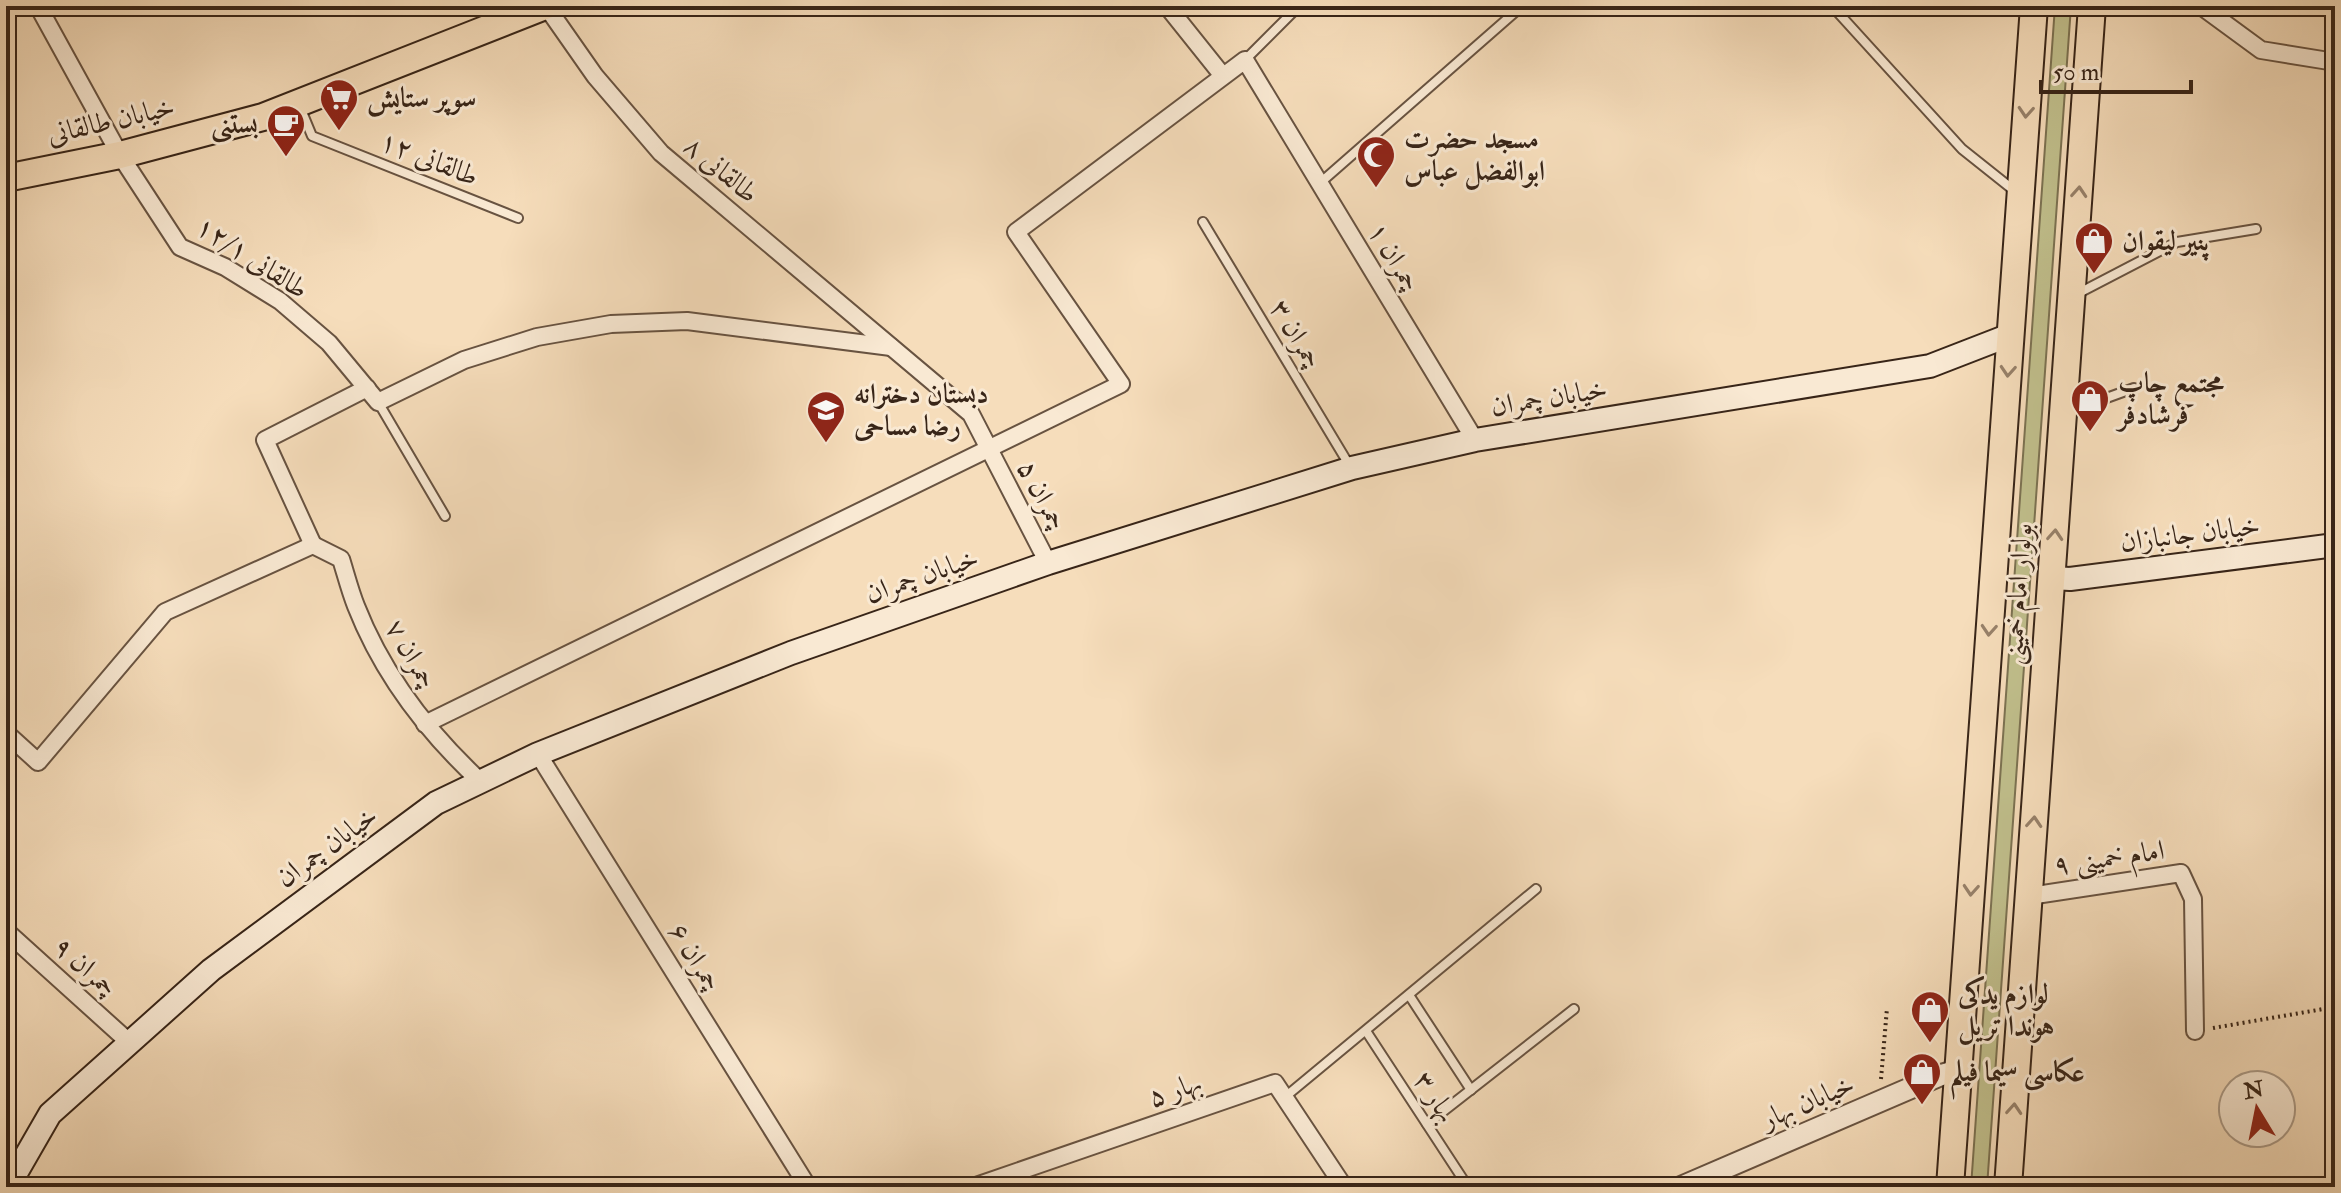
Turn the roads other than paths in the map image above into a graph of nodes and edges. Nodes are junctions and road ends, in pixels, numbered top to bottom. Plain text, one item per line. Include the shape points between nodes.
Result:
1 (38, 6) edge
2 (545, 6) edge
3 (1167, 6) edge
4 (1299, 6) edge
5 (1522, 6) edge
6 (1832, 6) edge
7 (2034, 6) edge
8 (2092, 6) edge
9 (2201, 6) edge
10 (1245, 60) junction
11 (2335, 62) edge
12 (1223, 76) junction
13 (299, 103) junction
14 (120, 155) junction
15 (6, 178) edge
16 (1319, 184) junction
17 (2020, 195) junction
18 (518, 218) dead end
19 (1203, 222) dead end
20 (2256, 229) dead end
21 (2072, 296) junction
22 (2010, 335) junction
23 (891, 347) junction
24 (367, 388) junction
25 (2134, 388) dead end
26 (378, 402) junction
27 (2063, 414) junction
28 (1475, 440) junction
29 (988, 449) junction
30 (1352, 468) junction
31 (445, 516) dead end
32 (313, 545) junction
33 (2335, 545) edge
34 (1048, 563) junction
35 (2052, 578) junction
36 (425, 724) junction
37 (6, 733) edge
38 (538, 754) junction
39 (481, 782) junction
40 (1536, 889) dead end
41 (2029, 896) junction
42 (6, 931) edge
43 (1409, 995) junction
44 (1574, 1009) dead end
45 (1366, 1031) junction
46 (2195, 1031) road end
47 (130, 1043) junction
48 (1958, 1070) junction
49 (1471, 1090) junction
50 (1285, 1098) junction
51 (1427, 1124) junction
52 (8, 1187) edge
53 (808, 1187) edge
54 (973, 1187) edge
55 (1344, 1187) edge
56 (1468, 1187) edge
57 (1681, 1187) edge
58 (1950, 1187) edge
59 (2008, 1187) edge

1 - 14 street, طالقانی ۱۲/۱
2 - 13 main road, خیابان طالقانی
2 - 23 street, طالقانی ۸ via 595,76 661,153
3 - 12 street
4 - 10 lane
5 - 16 lane
6 - 17 lane via 1962,149
7 -> 17 main road, بولوار امام خمینی
21 -> 8 main road, بولوار امام خمینی
9 - 11 street via 2261,50
10 - 12 street
10 - 16 street, چمران ۱
12 - 29 street via 1016,232 1121,384
13 - 14 main road, خیابان طالقانی
13 - 18 lane, طالقانی ۱۲ via 312,136
14 - 15 main road, خیابان طالقانی
14 - 24 street, طالقانی ۱۲/۱ via 180,247 280,301 329,343
16 - 28 street, چمران ۱
17 - 22 main road, بولوار امام خمینی
19 - 30 lane, چمران ۳
20 - 21 lane via 2177,242
21 - 27 main road, بولوار امام خمینی
22 - 28 main road, خیابان چمران via 1930,366
22 -> 48 main road, بولوار امام خمینی
23 - 26 street via 687,321 611,324 537,337 464,360
23 - 29 street, چمران ۵ via 971,414
24 - 26 street, طالقانی ۱۲/۱
24 - 32 street via 265,440
25 - 27 lane
26 - 31 lane, طالقانی ۱۲/۱
35 -> 27 main road, بولوار امام خمینی
28 - 30 main road, خیابان چمران
29 - 34 street, چمران ۵
29 - 36 street
30 - 34 main road, خیابان چمران
32 - 36 street, چمران ۷ via 341,559 381,659
32 - 37 street via 165,612 38,762
33 - 35 main road, خیابان جانبازان
34 - 38 main road, خیابان چمران via 791,653
41 -> 35 main road, بولوار امام خمینی
36 - 39 street, چمران ۷
38 - 39 main road, خیابان چمران
38 - 53 street, چمران ۶
39 - 47 main road, خیابان چمران via 436,803 223,960
40 - 43 lane
41 - 46 street, امام خمینی ۹ via 2181,873 2193,899
59 -> 41 main road, بولوار امام خمینی
42 - 47 street, چمران ۹
43 - 45 lane
43 - 49 lane
44 - 49 lane
45 - 50 lane
45 - 51 lane, بهار ۳
47 - 52 main road, خیابان چمران via 50,1114
48 - 57 street, خیابان بهار
48 - 58 main road, بولوار امام خمینی
49 - 51 lane
50 - 54 street, بهار ۵ via 1275,1083
50 - 55 street
51 - 56 lane, بهار ۳

